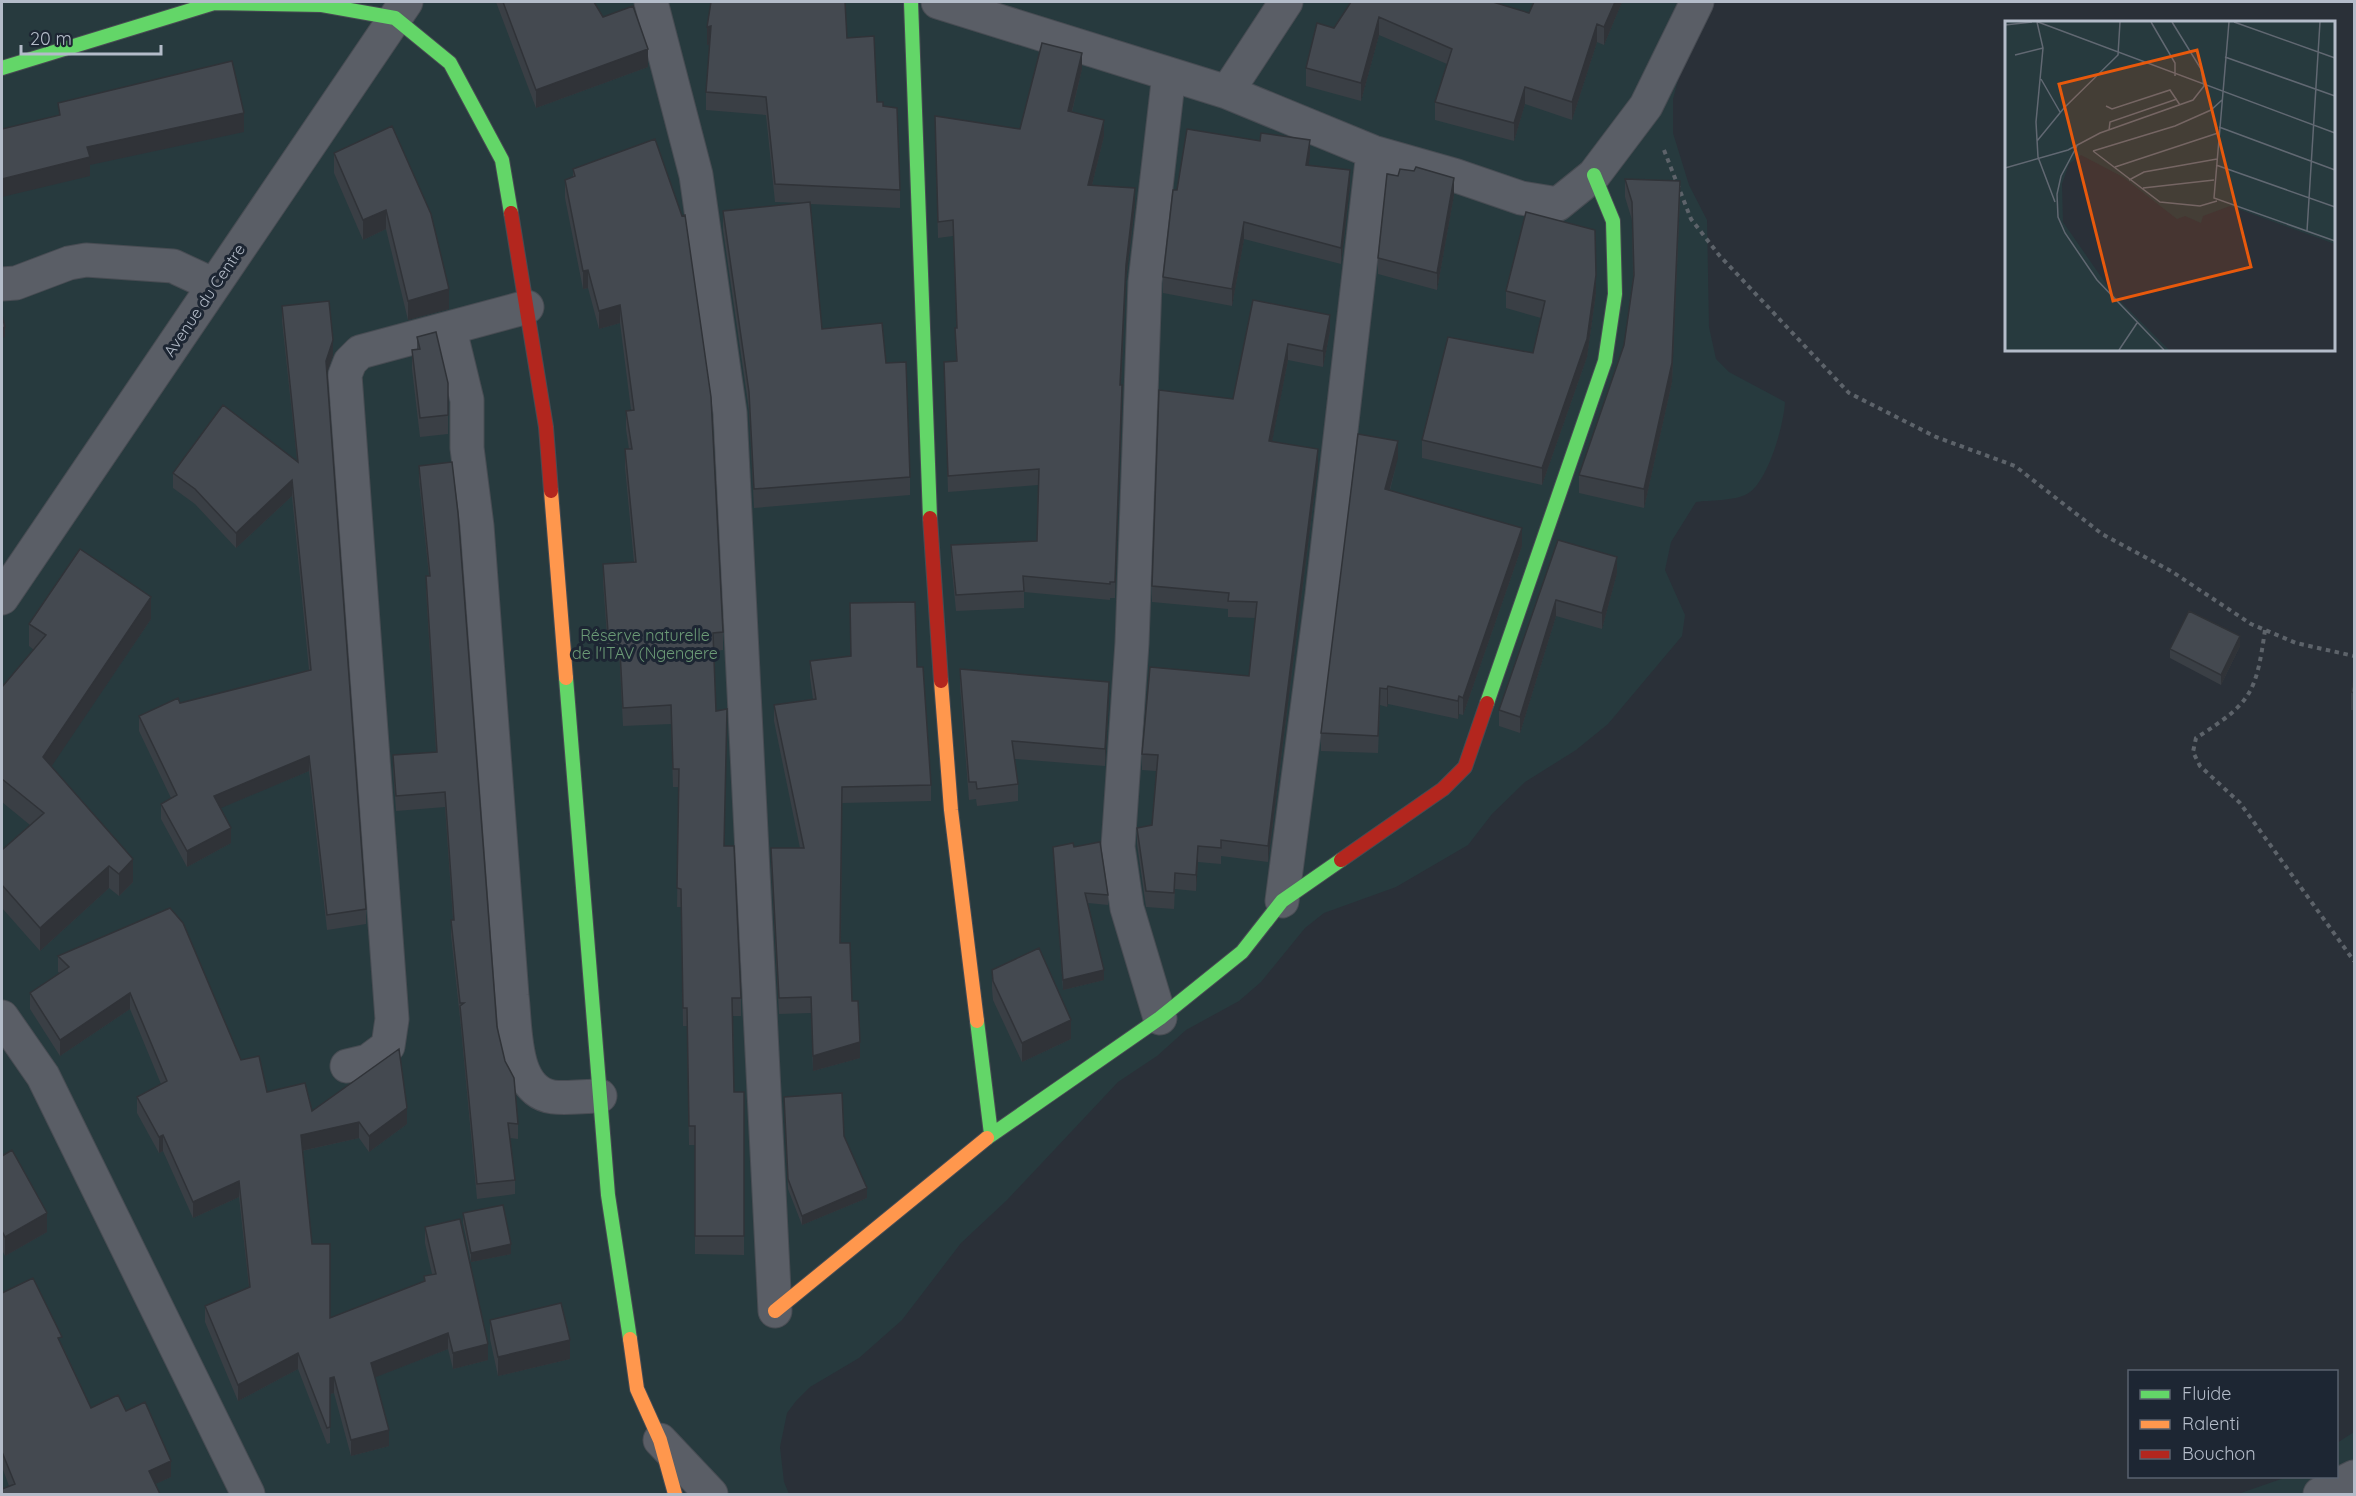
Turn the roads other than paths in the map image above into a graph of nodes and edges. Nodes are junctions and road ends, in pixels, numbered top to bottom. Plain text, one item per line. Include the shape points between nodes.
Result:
1 (651, 2) edge
2 (911, 2) edge
3 (938, 2) edge
4 (1286, 2) edge
5 (1697, 2) edge
6 (401, 10) edge
7 (2, 68) edge
8 (1169, 74) junction
9 (1227, 92) junction
10 (1373, 152) junction
11 (1603, 163) junction
12 (2, 284) edge
13 (214, 285) junction
14 (526, 307) junction
15 (450, 330) junction
16 (2, 598) edge
17 (1282, 901) junction
18 (2, 1017) edge
19 (1160, 1018) junction
20 (347, 1066) dead end
21 (600, 1096) junction
22 (991, 1134) junction
23 (776, 1311) joint
24 (660, 1440) junction
25 (2355, 1476) edge
26 (248, 1494) edge
27 (675, 1494) edge
28 (711, 1494) edge
29 (2320, 1494) edge

1 - 23 street via 696,175 730,413
2 - 22 street via 931,546 951,810
3 - 8 street
4 - 9 street
5 - 11 street via 1646,106
6 - 7 street via 214,3
6 - 13 street, Avenue du Centre
6 - 14 street via 450,63 502,160
8 - 9 street
8 - 19 street via 1145,282 1132,642 1118,847 1127,908
9 - 10 street
10 - 11 street via 1521,198 1558,204
10 - 17 street
11 - 17 street via 1613,221 1615,294 1605,360 1465,767 1443,789
12 - 13 street via 86,260 173,266
13 - 16 street, Avenue du Centre
14 - 15 street
14 - 21 street via 546,427
15 - 20 street via 360,352 345,375 392,1019 388,1046 368,1061
15 - 21 street via 467,400 467,448 477,526 512,996 521,1065 538,1093 553,1097
17 - 19 street via 1242,952
18 - 26 street via 44,1076
19 - 22 street
21 - 24 street via 608,1195 637,1389
22 - 23 street
24 - 27 street
24 - 28 street
25 - 29 street

